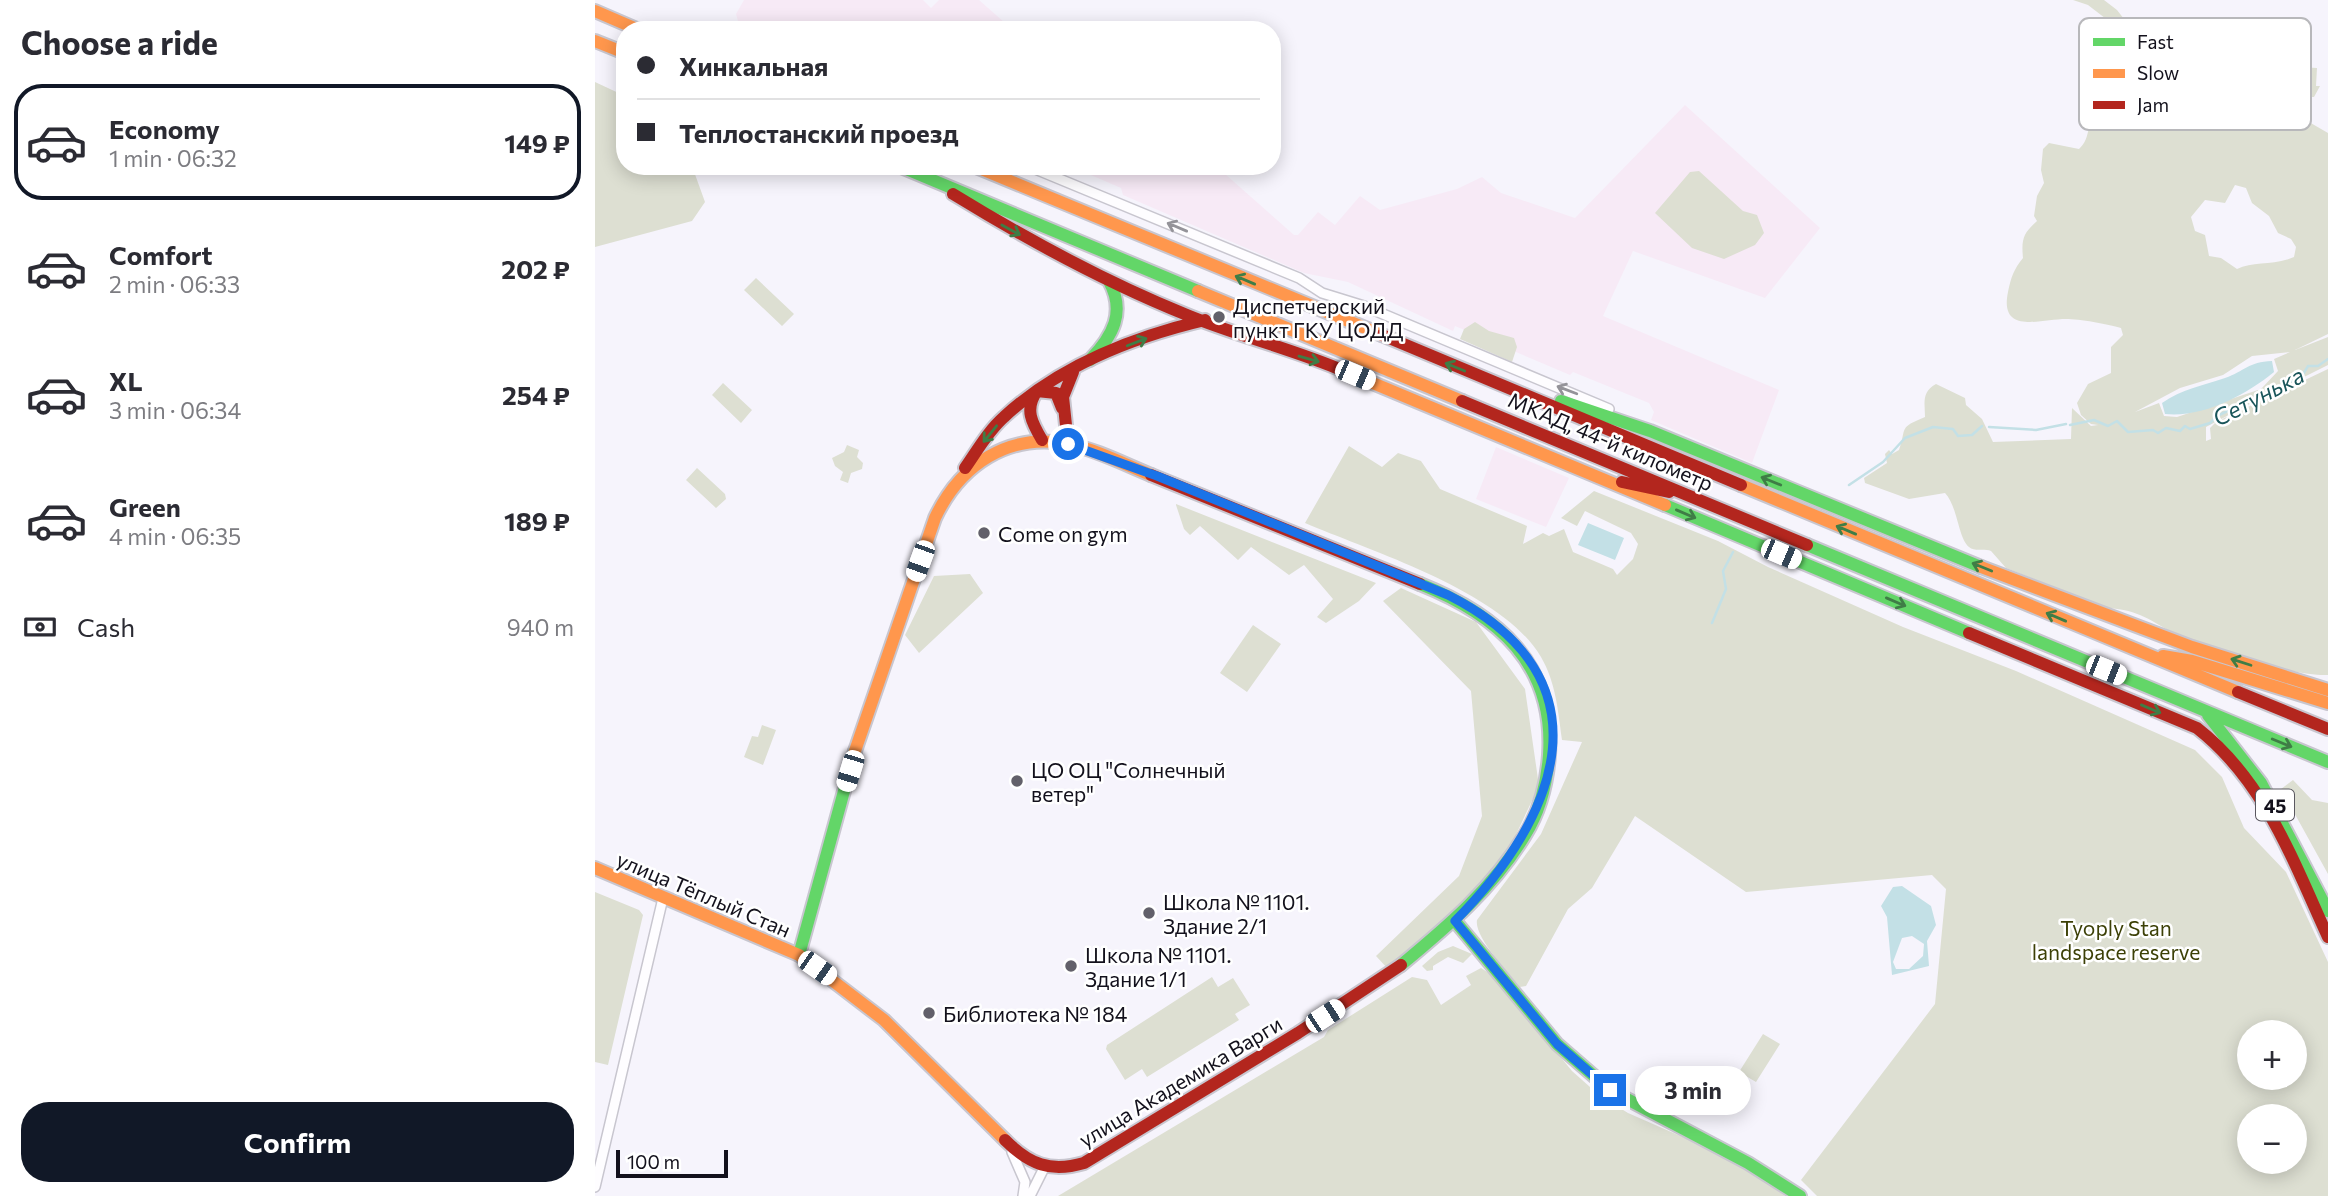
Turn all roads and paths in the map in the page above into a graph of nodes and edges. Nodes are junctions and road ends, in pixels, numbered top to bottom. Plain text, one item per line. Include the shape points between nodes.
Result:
1 (595, 11) edge
2 (618, 21) edge
3 (595, 41) edge
4 (616, 49) edge
5 (921, 175) edge
6 (996, 175) edge
7 (1050, 175) edge
8 (933, 180) junction
9 (1109, 281) junction
10 (1205, 320) junction
11 (1075, 370) junction
12 (1491, 381) junction
13 (1037, 391) junction
14 (1064, 415) junction
15 (1674, 439) junction
16 (1042, 440) junction
17 (1068, 444) junction
18 (1601, 478) junction
19 (953, 486) junction
20 (1699, 498) junction
21 (2141, 653) junction
22 (2328, 681) edge
23 (2306, 684) junction
24 (2328, 690) edge
25 (2328, 703) edge
26 (2204, 710) junction
27 (2328, 729) edge
28 (2328, 762) edge
29 (595, 868) edge
30 (663, 898) junction
31 (2328, 911) edge
32 (1455, 921) junction
33 (2328, 937) edge
34 (799, 955) junction
35 (1008, 1144) junction
36 (1044, 1168) junction
37 (595, 1187) edge
38 (1023, 1196) edge
39 (1030, 1196) edge
40 (1800, 1196) edge

1 - 2 main road
3 - 4 main road
5 - 8 main road
12 -> 6 main road, МКАД, 44-й километр
15 -> 7 street via 1577,394 1322,293 1299,278
8 -> 9 main road via 1009,230
8 - 20 main road, МКАД, 44-й километр
9 - 10 main road
9 - 11 main road via 1118,301 1116,324 1103,346
11 -> 10 main road
10 -> 18 main road via 1333,366
11 - 13 main road
11 - 14 main road via 1064,387
12 - 15 main road
21 -> 12 main road, МКАД, 44-й километр
13 - 14 main road via 1056,393
13 - 16 main road via 1028,414
13 -> 19 main road via 989,432
14 - 17 main road
23 -> 15 main road via 2113,620
16 - 17 main road, улица Академика Варги
16 - 19 main road, улица Академика Варги via 1009,445 977,463
17 - 32 main road, улица Академика Варги via 1448,595 1485,617 1524,653 1545,691 1551,718 1552,762 1547,784 1520,842
18 - 20 main road
18 -> 33 main road via 2197,728 2216,741 2250,779
19 - 34 main road, улица Академика Варги via 936,516 880,674
20 - 26 main road, МКАД, 44-й километр
21 - 25 main road via 2192,661
21 - 27 main road
22 - 23 main road
23 - 24 main road
26 -> 28 main road, МКАД, 44-й километр
26 - 31 main road, 45 via 2243,754 2269,794
29 - 30 main road, улица Тёплый Стан
30 - 34 main road, улица Тёплый Стан
30 - 37 street
32 - 36 main road, улица Академика Варги via 1352,999 1088,1160 1069,1168
32 - 40 main road via 1557,1044 1610,1090
34 - 35 main road via 884,1020
35 - 36 main road
35 - 38 street via 1023,1174
36 - 39 street

